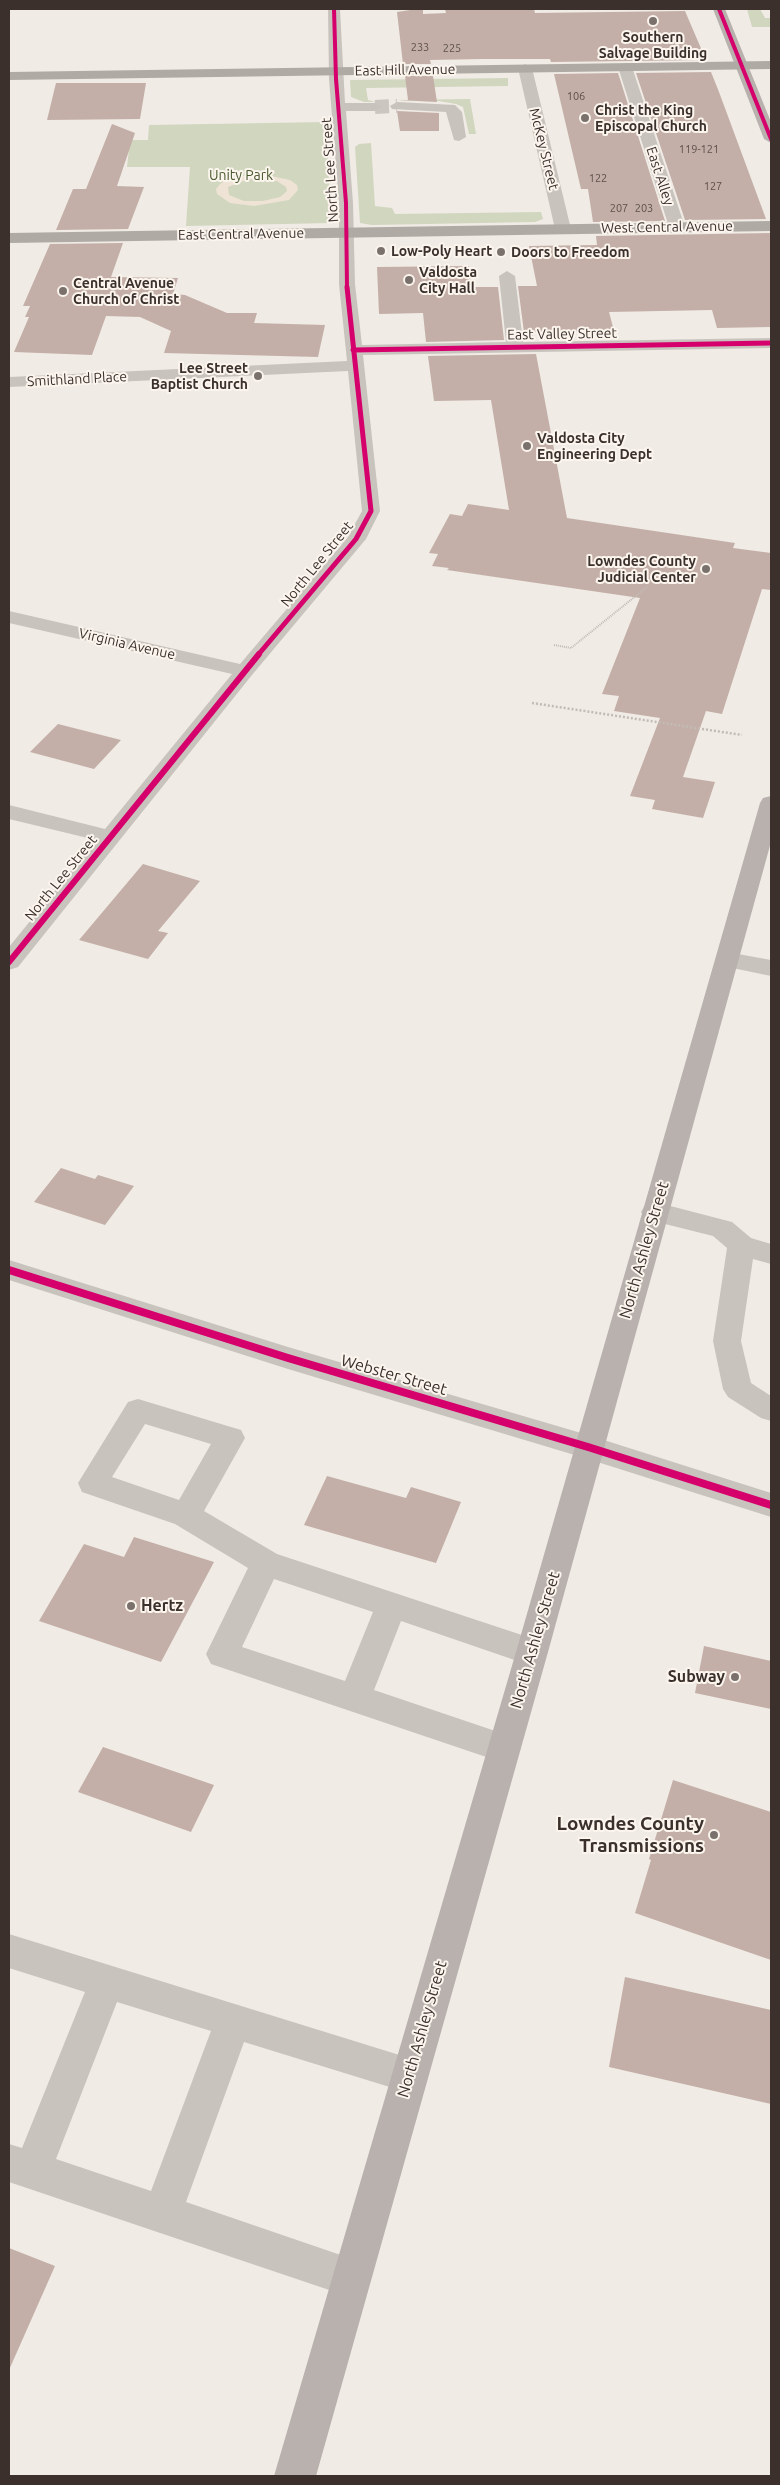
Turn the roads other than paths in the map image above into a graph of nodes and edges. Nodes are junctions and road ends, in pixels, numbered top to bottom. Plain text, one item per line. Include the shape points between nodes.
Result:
1 (334, 9) edge
2 (719, 9) edge
3 (336, 63) junction
4 (771, 65) edge
5 (742, 66) junction
6 (625, 67) junction
7 (525, 68) junction
8 (9, 76) edge
9 (375, 106) tunnel mouth
10 (397, 106) tunnel mouth
11 (338, 107) junction
12 (458, 137) dead end
13 (771, 140) edge
14 (771, 226) edge
15 (677, 227) junction
16 (563, 229) junction
17 (346, 232) junction
18 (9, 238) edge
19 (506, 276) dead end
20 (771, 343) edge
21 (514, 347) junction
22 (354, 358) junction
23 (9, 382) edge
24 (9, 617) edge
25 (245, 671) junction
26 (771, 803) edge
27 (9, 812) edge
28 (111, 837) junction
29 (727, 960) junction
30 (9, 962) edge
31 (771, 968) edge
32 (655, 1212) junction
33 (741, 1245) junction
34 (771, 1254) edge
35 (9, 1270) edge
36 (771, 1410) edge
37 (588, 1447) junction
38 (771, 1505) edge
39 (186, 1515) dead end
40 (266, 1563) junction
41 (391, 1606) junction
42 (532, 1652) junction
43 (354, 1698) junction
44 (504, 1748) junction
45 (9, 1951) edge
46 (107, 1982) junction
47 (233, 2021) junction
48 (409, 2076) junction
49 (20, 2166) edge
50 (162, 2214) junction
51 (350, 2277) junction
52 (295, 2476) edge

1 - 3 street, North Lee Street
2 - 5 main road
3 - 7 highway, East Hill Avenue
3 - 8 highway, East Hill Avenue
3 - 11 street, North Lee Street
4 - 5 highway, East Hill Avenue
5 - 6 highway, East Hill Avenue
5 - 13 main road
6 - 7 highway, East Hill Avenue
6 - 15 street, East Alley
7 - 16 street, McKey Street
9 - 11 street
10 - 12 street via 450,108 455,112
11 - 17 street, North Lee Street
14 - 15 highway, West Central Avenue
15 - 16 highway, West Central Avenue
16 - 17 highway, East Central Avenue
17 - 18 highway, East Central Avenue
17 - 22 street, North Lee Street
19 - 21 street
20 - 21 street, East Valley Street
21 - 22 street, East Valley Street
22 - 23 street, Smithland Place
22 - 25 street, North Lee Street via 371,512 367,523 345,553
24 - 25 street, Virginia Avenue
25 - 28 street, North Lee Street
26 - 29 main road, North Ashley Street
27 - 28 street
28 - 30 street, North Lee Street
29 - 31 street
29 - 32 main road, North Ashley Street
32 - 33 street via 722,1229
32 - 37 main road, North Ashley Street
33 - 34 street
33 - 36 street via 727,1341 738,1389
35 - 37 street, Webster Street via 288,1358
37 - 38 street, Webster Street
37 - 42 main road, North Ashley Street
39 - 40 street
40 - 41 street
40 - 43 street via 222,1654
41 - 42 street
41 - 43 street
42 - 44 main road, North Ashley Street
43 - 44 street
44 - 48 main road, North Ashley Street
45 - 46 street
46 - 47 street
46 - 49 street
47 - 48 street
47 - 50 street
48 - 51 main road, North Ashley Street
49 - 50 street
50 - 51 street
51 - 52 main road, North Ashley Street

